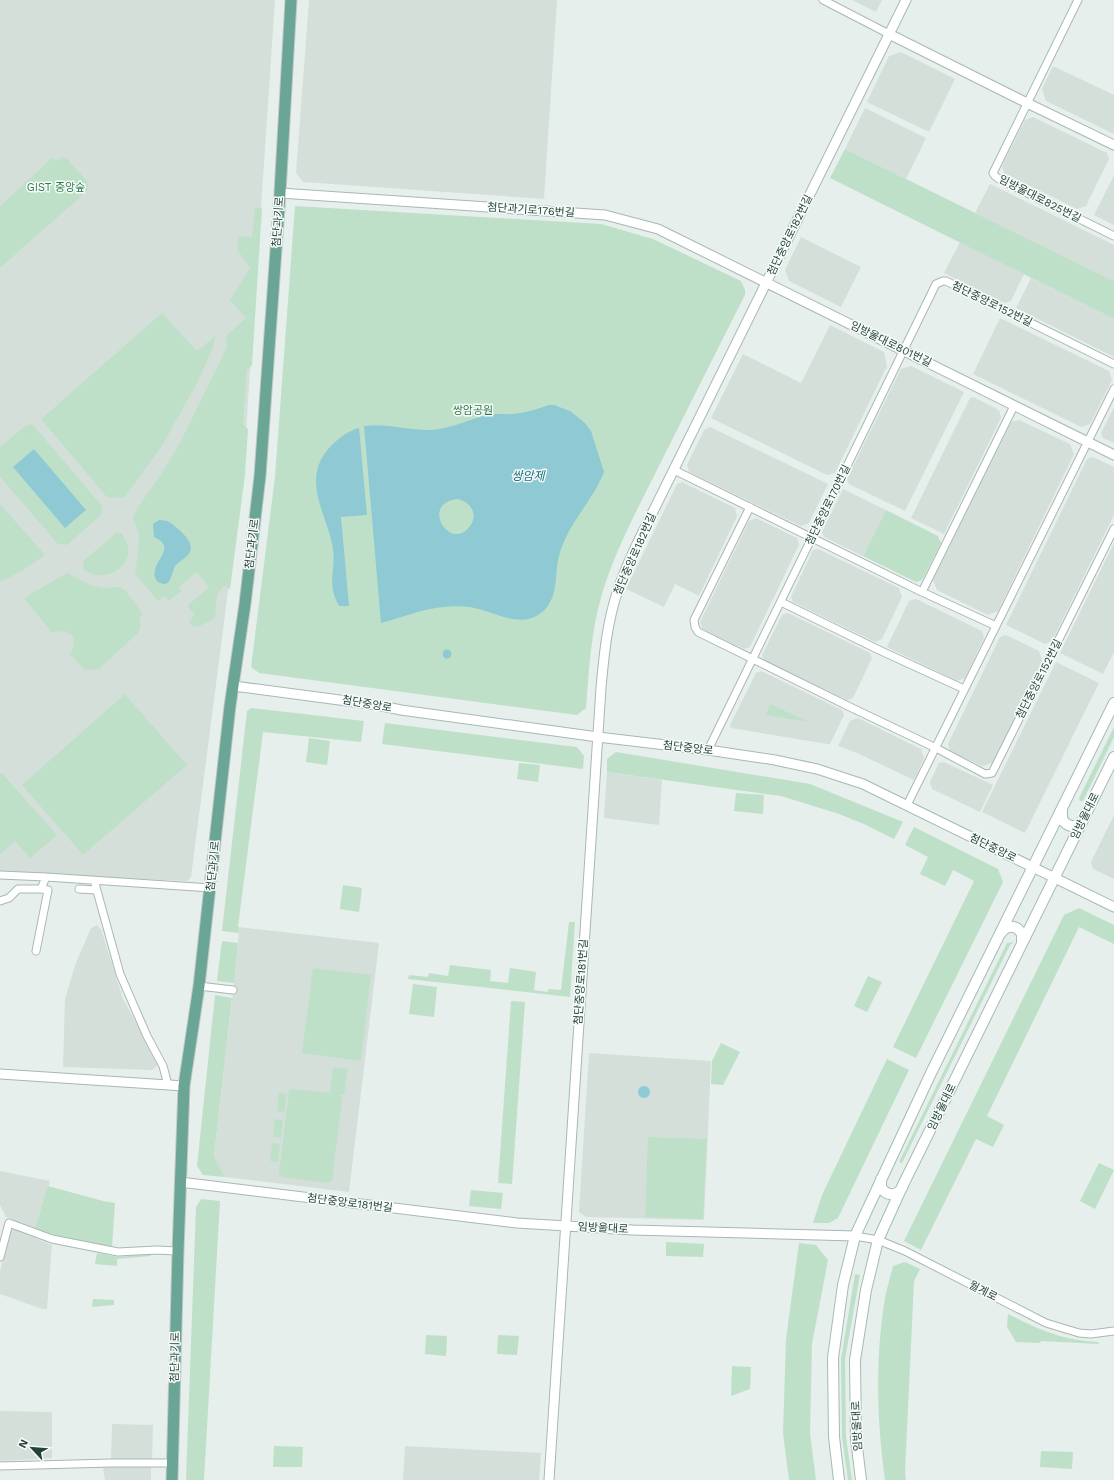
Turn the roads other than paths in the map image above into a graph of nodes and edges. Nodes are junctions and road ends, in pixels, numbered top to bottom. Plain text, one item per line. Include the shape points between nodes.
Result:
1 (291, 0) edge
2 (822, 0) edge
3 (906, 0) edge
4 (1078, 0) edge
5 (889, 34) junction
6 (1027, 104) junction
7 (1114, 145) edge
8 (280, 193) junction
9 (1114, 236) edge
10 (767, 283) junction
11 (903, 351) junction
12 (1114, 364) edge
13 (1114, 389) edge
14 (1014, 406) junction
15 (1089, 442) junction
16 (1114, 455) edge
17 (674, 470) junction
18 (750, 507) junction
19 (1114, 529) edge
20 (812, 538) junction
21 (922, 592) junction
22 (781, 602) junction
23 (996, 626) junction
24 (753, 659) junction
25 (234, 686) junction
26 (964, 689) junction
27 (1114, 703) edge
28 (598, 737) junction
29 (936, 748) junction
30 (708, 750) junction
31 (1114, 757) edge
32 (907, 805) junction
33 (1063, 807) junction
34 (1084, 818) junction
35 (1034, 867) junction
36 (0, 875) edge
37 (46, 877) junction
38 (1054, 877) junction
39 (94, 880) junction
40 (211, 888) junction
41 (41, 889) junction
42 (79, 889) dead end
43 (96, 890) junction
44 (0, 901) edge
45 (1114, 907) edge
46 (1000, 934) junction
47 (1021, 945) junction
48 (36, 951) dead end
49 (199, 986) junction
50 (233, 990) dead end
51 (0, 1074) edge
52 (168, 1085) junction
53 (184, 1086) junction
54 (882, 1177) junction
55 (180, 1182) junction
56 (902, 1187) junction
57 (567, 1226) junction
58 (855, 1236) junction
59 (878, 1240) junction
60 (178, 1251) junction
61 (0, 1257) edge
62 (1114, 1331) edge
63 (172, 1464) junction
64 (0, 1466) edge
65 (172, 1480) edge
66 (549, 1480) edge
67 (839, 1480) edge
68 (862, 1480) edge

1 - 8 main road, 첨단과기로
2 - 5 street
3 - 5 street, 첨단중앙로182번길
4 - 6 street, 임방울대로825번길
5 - 6 street
5 - 10 street, 첨단중앙로182번길
6 - 7 street
6 - 9 street, 임방울대로825번길 via 994,170 994,176
8 - 10 street, 첨단과기로176번길 via 605,215 658,229
8 - 25 main road, 첨단과기로 via 260,476
10 - 11 street, 임방울대로801번길
10 - 17 street, 첨단중앙로182번길
11 - 12 street, 첨단중앙로152번길 via 936,284 943,281
11 - 14 street, 임방울대로801번길
11 - 20 street, 첨단중앙로170번길
13 - 15 street
14 - 15 street, 임방울대로801번길
14 - 21 street
15 - 16 street, 임방울대로801번길
15 - 23 street
17 - 18 street
17 - 28 street, 첨단중앙로182번길 via 625,571 613,607 604,653
18 - 20 street
18 - 24 street via 694,620 698,632
19 - 29 street, 첨단중앙로152번길 via 992,773 985,774
20 - 21 street
20 - 22 street, 첨단중앙로170번길
21 - 23 street
22 - 24 street, 첨단중앙로170번길
22 - 26 street
23 - 26 street
24 - 29 street, 첨단중앙로152번길
24 - 30 street, 첨단중앙로170번길
25 - 28 street, 첨단중앙로
25 - 40 main road, 첨단과기로
26 - 29 street
27 - 33 main road, 임방울대로
28 - 30 street, 첨단중앙로
28 - 57 street, 첨단중앙로181번길
29 - 32 street
30 - 32 street, 첨단중앙로 via 817,769 863,784
31 - 34 main road, 임방울대로
32 - 35 street, 첨단중앙로
33 - 34 main road via 1061,816 1067,825 1077,826
33 - 35 main road, 임방울대로
34 - 38 main road, 임방울대로
35 - 38 street, 첨단중앙로
35 - 46 main road, 임방울대로
36 - 37 street
37 - 39 street
37 - 41 street
38 - 45 street, 첨단중앙로
38 - 47 main road, 임방울대로
39 - 40 street
39 - 43 street
40 - 49 main road, 첨단과기로
41 - 44 street via 18,889 9,898
41 - 48 street via 48,890
42 - 43 street
43 - 52 street via 120,974 163,1066
46 - 47 main road via 1010,926 1018,928 1023,938
46 - 54 main road, 임방울대로
47 - 56 main road, 임방울대로
49 - 50 street
49 - 53 main road, 첨단과기로
51 - 52 street
52 - 53 street
53 - 55 main road, 첨단과기로
54 - 56 main road via 881,1188 885,1193 896,1194
54 - 58 main road, 임방울대로
55 - 57 street, 첨단중앙로181번길 via 517,1223
55 - 60 main road, 첨단과기로
56 - 59 main road, 임방울대로
57 - 58 street, 임방울대로
57 - 66 street, 첨단중앙로181번길
58 - 59 street, 월계로
58 - 67 main road, 임방울대로 via 843,1285 833,1358 834,1438
59 - 62 street, 월계로 via 905,1251 1046,1323 1079,1333
59 - 68 main road, 임방울대로 via 866,1290 855,1360 856,1439
60 - 61 street via 118,1252 52,1240 9,1223
60 - 63 main road, 첨단과기로
63 - 64 street
63 - 65 main road, 첨단과기로

